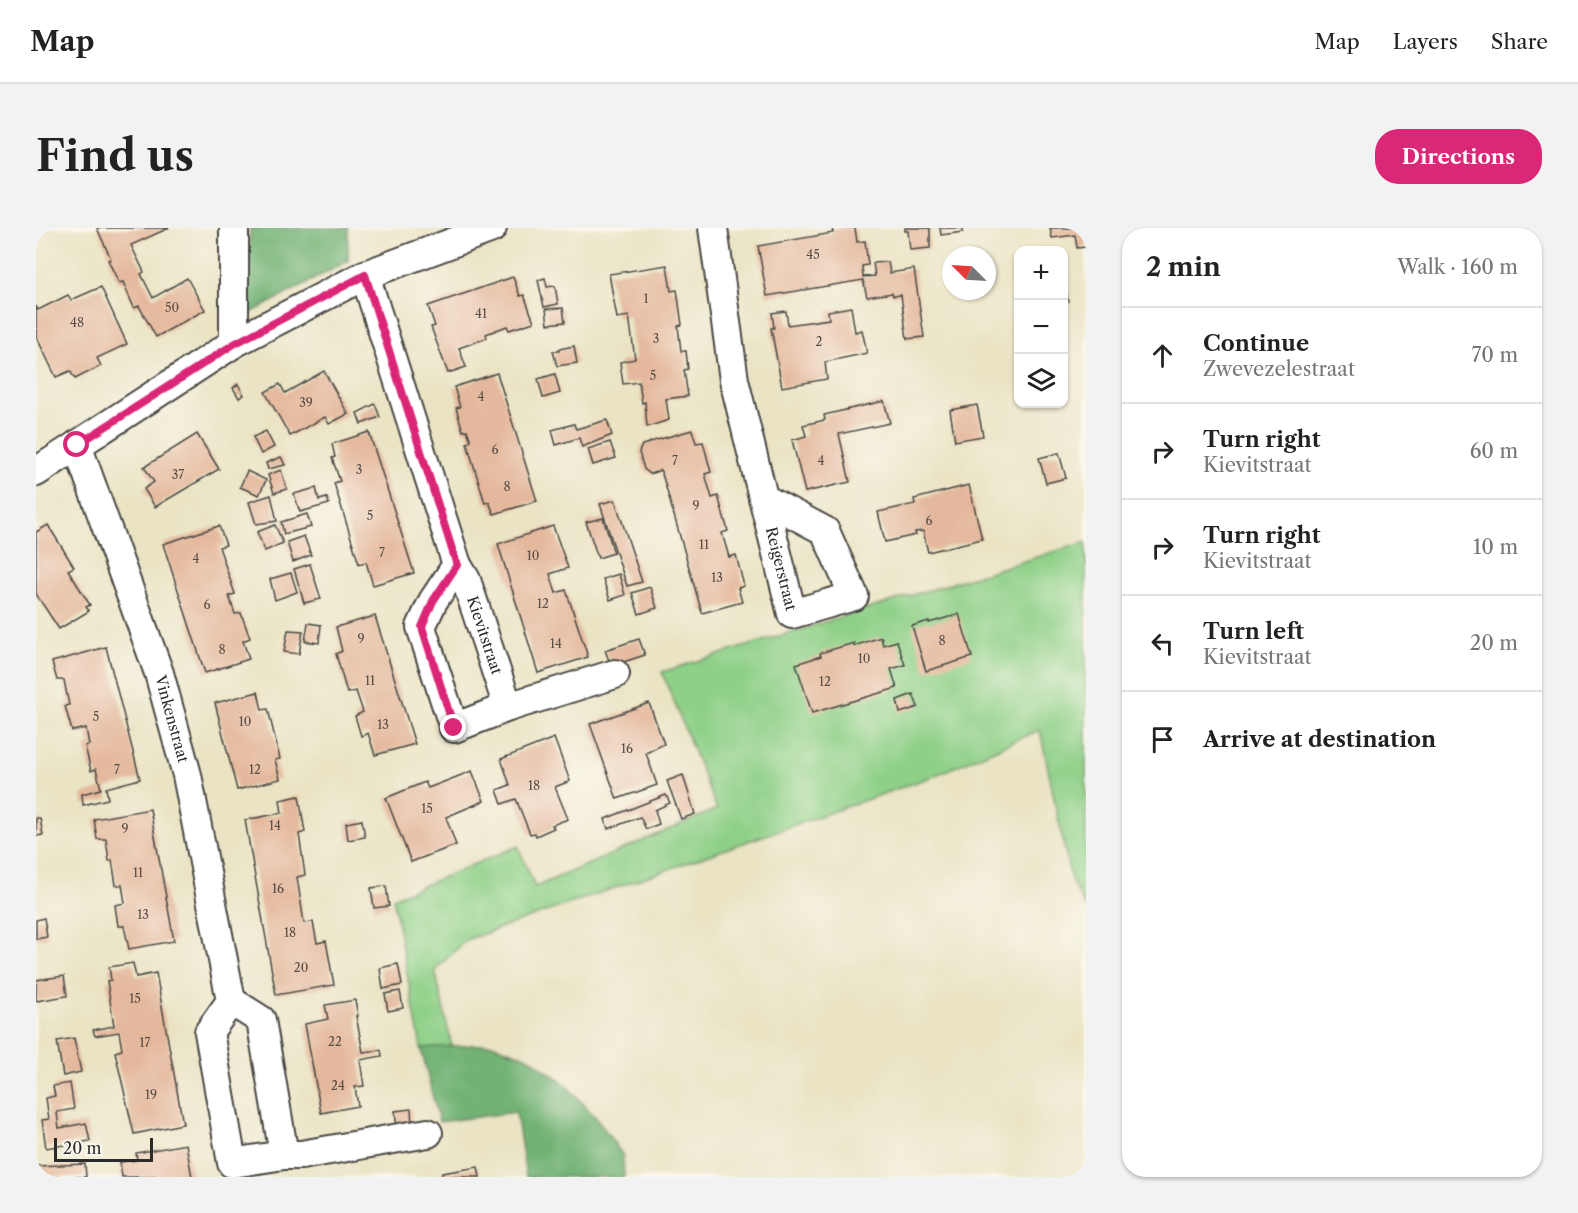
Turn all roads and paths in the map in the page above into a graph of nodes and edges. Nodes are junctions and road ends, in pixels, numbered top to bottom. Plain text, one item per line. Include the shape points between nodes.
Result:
1 (234, 228) edge
2 (492, 228) edge
3 (713, 228) edge
4 (365, 275) junction
5 (234, 344) junction
6 (77, 445) junction
7 (36, 472) edge
8 (763, 498) dead end
9 (457, 565) junction
10 (615, 674) dead end
11 (508, 707) junction
12 (231, 1001) junction
13 (428, 1133) dead end
14 (284, 1155) junction

1 - 5 street
2 - 4 street
3 - 8 street via 734,381
4 - 5 street
4 - 9 street, Kievitstraat
5 - 6 street
6 - 7 street
6 - 12 street, Vinkenstraat via 159,673 187,775
9 - 11 street, Kievitstraat via 466,580
9 - 11 street via 433,601 422,627 454,728
10 - 11 street
12 - 14 street via 261,1020
12 - 14 street via 209,1032 232,1163
13 - 14 street

